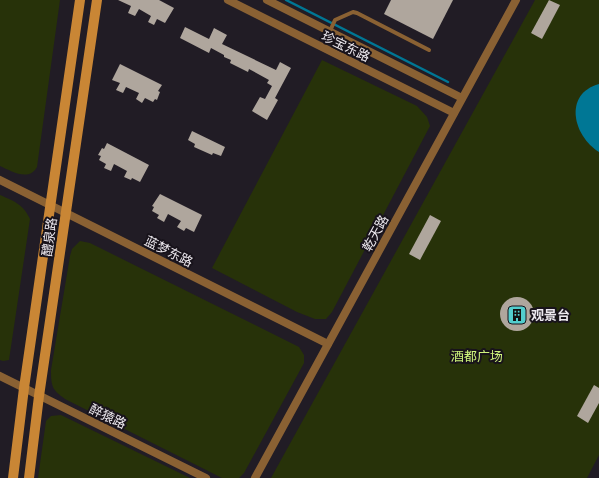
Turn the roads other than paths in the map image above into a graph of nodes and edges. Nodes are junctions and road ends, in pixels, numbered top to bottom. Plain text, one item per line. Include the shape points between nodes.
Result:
1 (80, 0) edge
2 (97, 0) edge
3 (228, 0) edge
4 (267, 0) edge
5 (516, 0) edge
6 (330, 32) junction
7 (429, 50) dead end
8 (462, 98) junction
9 (454, 113) junction
10 (0, 180) edge
11 (51, 206) junction
12 (66, 213) junction
13 (328, 344) junction
14 (0, 376) edge
15 (24, 388) junction
16 (39, 396) junction
17 (13, 478) edge
18 (29, 478) edge
19 (206, 478) edge
20 (255, 478) edge

1 - 11 street, 醴泉路
2 - 12 street, 醴泉路
3 - 9 street, 珍宝东路
4 - 6 street, 珍宝东路
5 - 8 street, 乾天路
6 - 7 lane via 335,20 353,12
6 - 8 street, 珍宝东路
8 - 9 street, 乾天路
9 - 13 street, 乾天路
10 - 11 street, 蓝梦东路
11 - 12 street, 蓝梦东路
11 - 15 street, 醴泉路
12 - 13 street, 蓝梦东路
12 - 16 street, 醴泉路
13 - 20 street, 乾天路
14 - 15 street, 醉猿路
15 - 16 street, 醉猿路
15 - 17 street, 醴泉路
16 - 18 street, 醴泉路
16 - 19 street, 醉猿路

